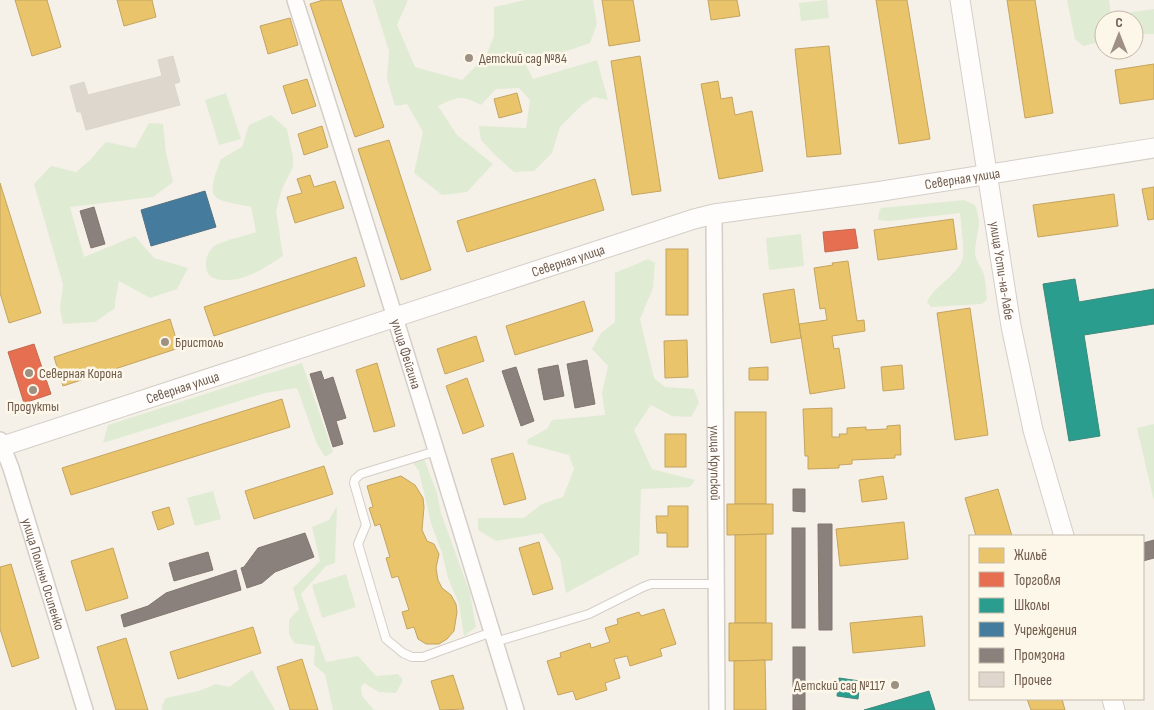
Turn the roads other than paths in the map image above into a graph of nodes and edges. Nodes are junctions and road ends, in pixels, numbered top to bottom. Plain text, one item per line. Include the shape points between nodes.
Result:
1 (295, 0) edge
2 (960, 0) edge
3 (1154, 148) edge
4 (988, 174) junction
5 (714, 214) junction
6 (394, 318) junction
7 (1, 444) edge
8 (436, 451) junction
9 (1064, 535) edge
10 (716, 584) junction
11 (493, 637) junction
12 (85, 710) edge
13 (516, 710) edge
14 (717, 710) edge

1 - 6 street, улица Фейгина
2 - 4 street, улица Усти-на-Лабе
3 - 4 street, Северная улица
4 - 5 street, Северная улица
4 - 9 street, улица Усти-на-Лабе via 1011,326 1033,430
5 - 6 street, Северная улица
5 - 10 street, улица Крупской
6 - 7 street, Северная улица
6 - 8 street, улица Фейгина
7 - 12 street, улица Полины Осипенко
8 - 11 street, улица Фейгина
8 - 11 lane via 355,479 366,525 358,544 386,639 403,653 423,657
10 - 11 lane via 651,584 589,614
10 - 14 street, улица Крупской
11 - 13 street, улица Фейгина

